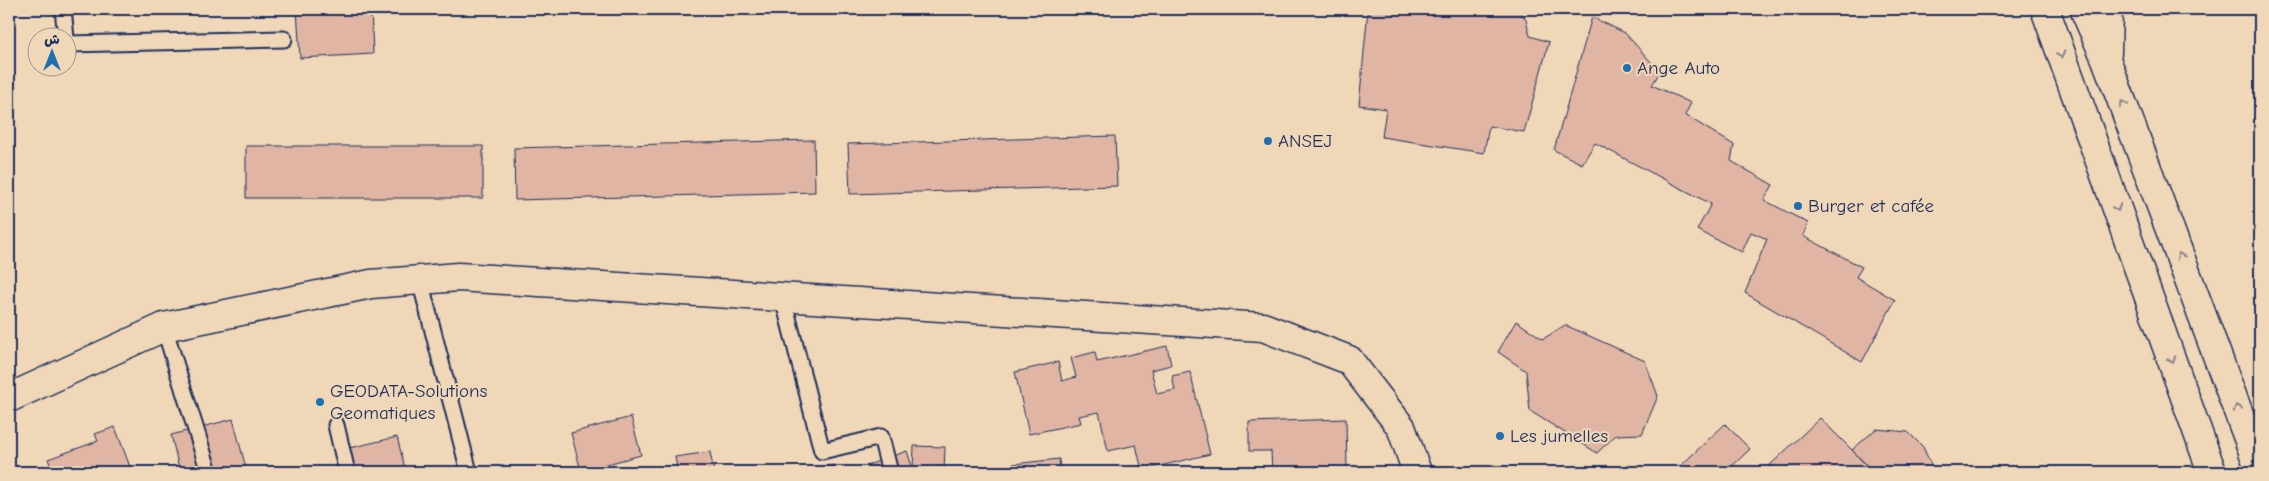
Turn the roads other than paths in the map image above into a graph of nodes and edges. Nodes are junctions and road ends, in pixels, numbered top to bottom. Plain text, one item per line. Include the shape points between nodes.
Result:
1 (63, 9) edge
2 (2045, 9) edge
3 (2084, 9) edge
4 (2108, 9) edge
5 (65, 28) edge
6 (284, 39) dead end
7 (78, 44) edge
8 (2106, 59) junction
9 (420, 280) junction
10 (784, 298) junction
11 (164, 328) junction
12 (9, 398) edge
13 (336, 425) dead end
14 (2260, 470) edge
15 (209, 472) edge
16 (347, 472) edge
17 (469, 472) edge
18 (890, 472) edge
19 (1416, 472) edge
20 (2212, 472) edge

1 - 5 lane
2 -> 20 street
3 - 8 street
4 - 8 street
6 - 7 lane
14 -> 8 street
9 - 10 street via 458,277
9 - 11 street via 371,284
9 - 17 lane
10 - 18 lane via 822,451 881,437
10 - 19 street via 1263,328 1348,360 1401,427
11 - 12 street
11 - 15 lane
13 - 16 lane

